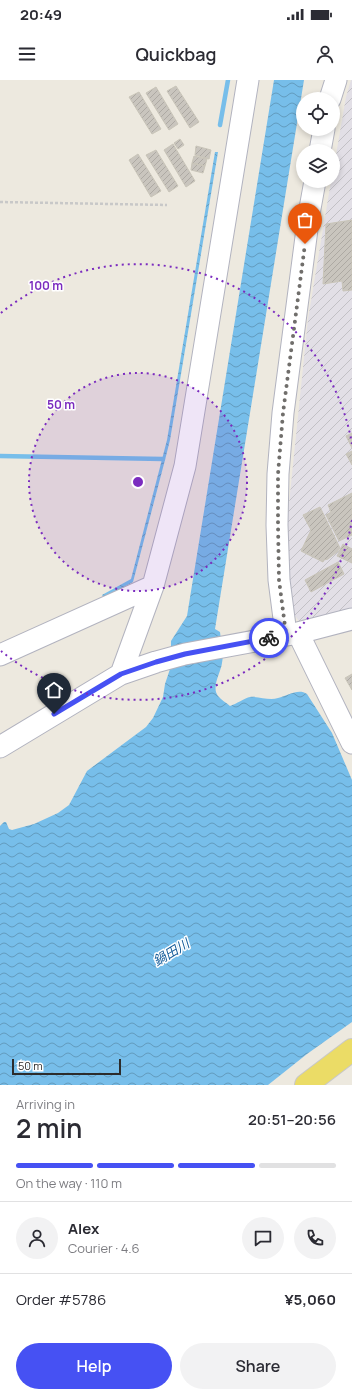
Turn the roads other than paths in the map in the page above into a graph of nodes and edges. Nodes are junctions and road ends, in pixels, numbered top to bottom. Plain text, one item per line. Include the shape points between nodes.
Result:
1 (248, 80) edge
2 (336, 80) edge
3 (332, 92) edge
4 (314, 188) edge
5 (153, 586) junction
6 (352, 619) edge
7 (292, 633) junction
8 (0, 655) edge
9 (121, 674) junction
10 (352, 743) edge
11 (0, 747) edge
12 (352, 1050) edge
13 (306, 1085) edge

1 - 5 street via 185,466
2 - 3 street
4 - 7 street via 283,413 278,474 279,580
5 - 8 street
5 - 9 street
6 - 7 street
7 - 9 street via 185,654
7 - 10 street
9 - 11 street
12 - 13 main road

